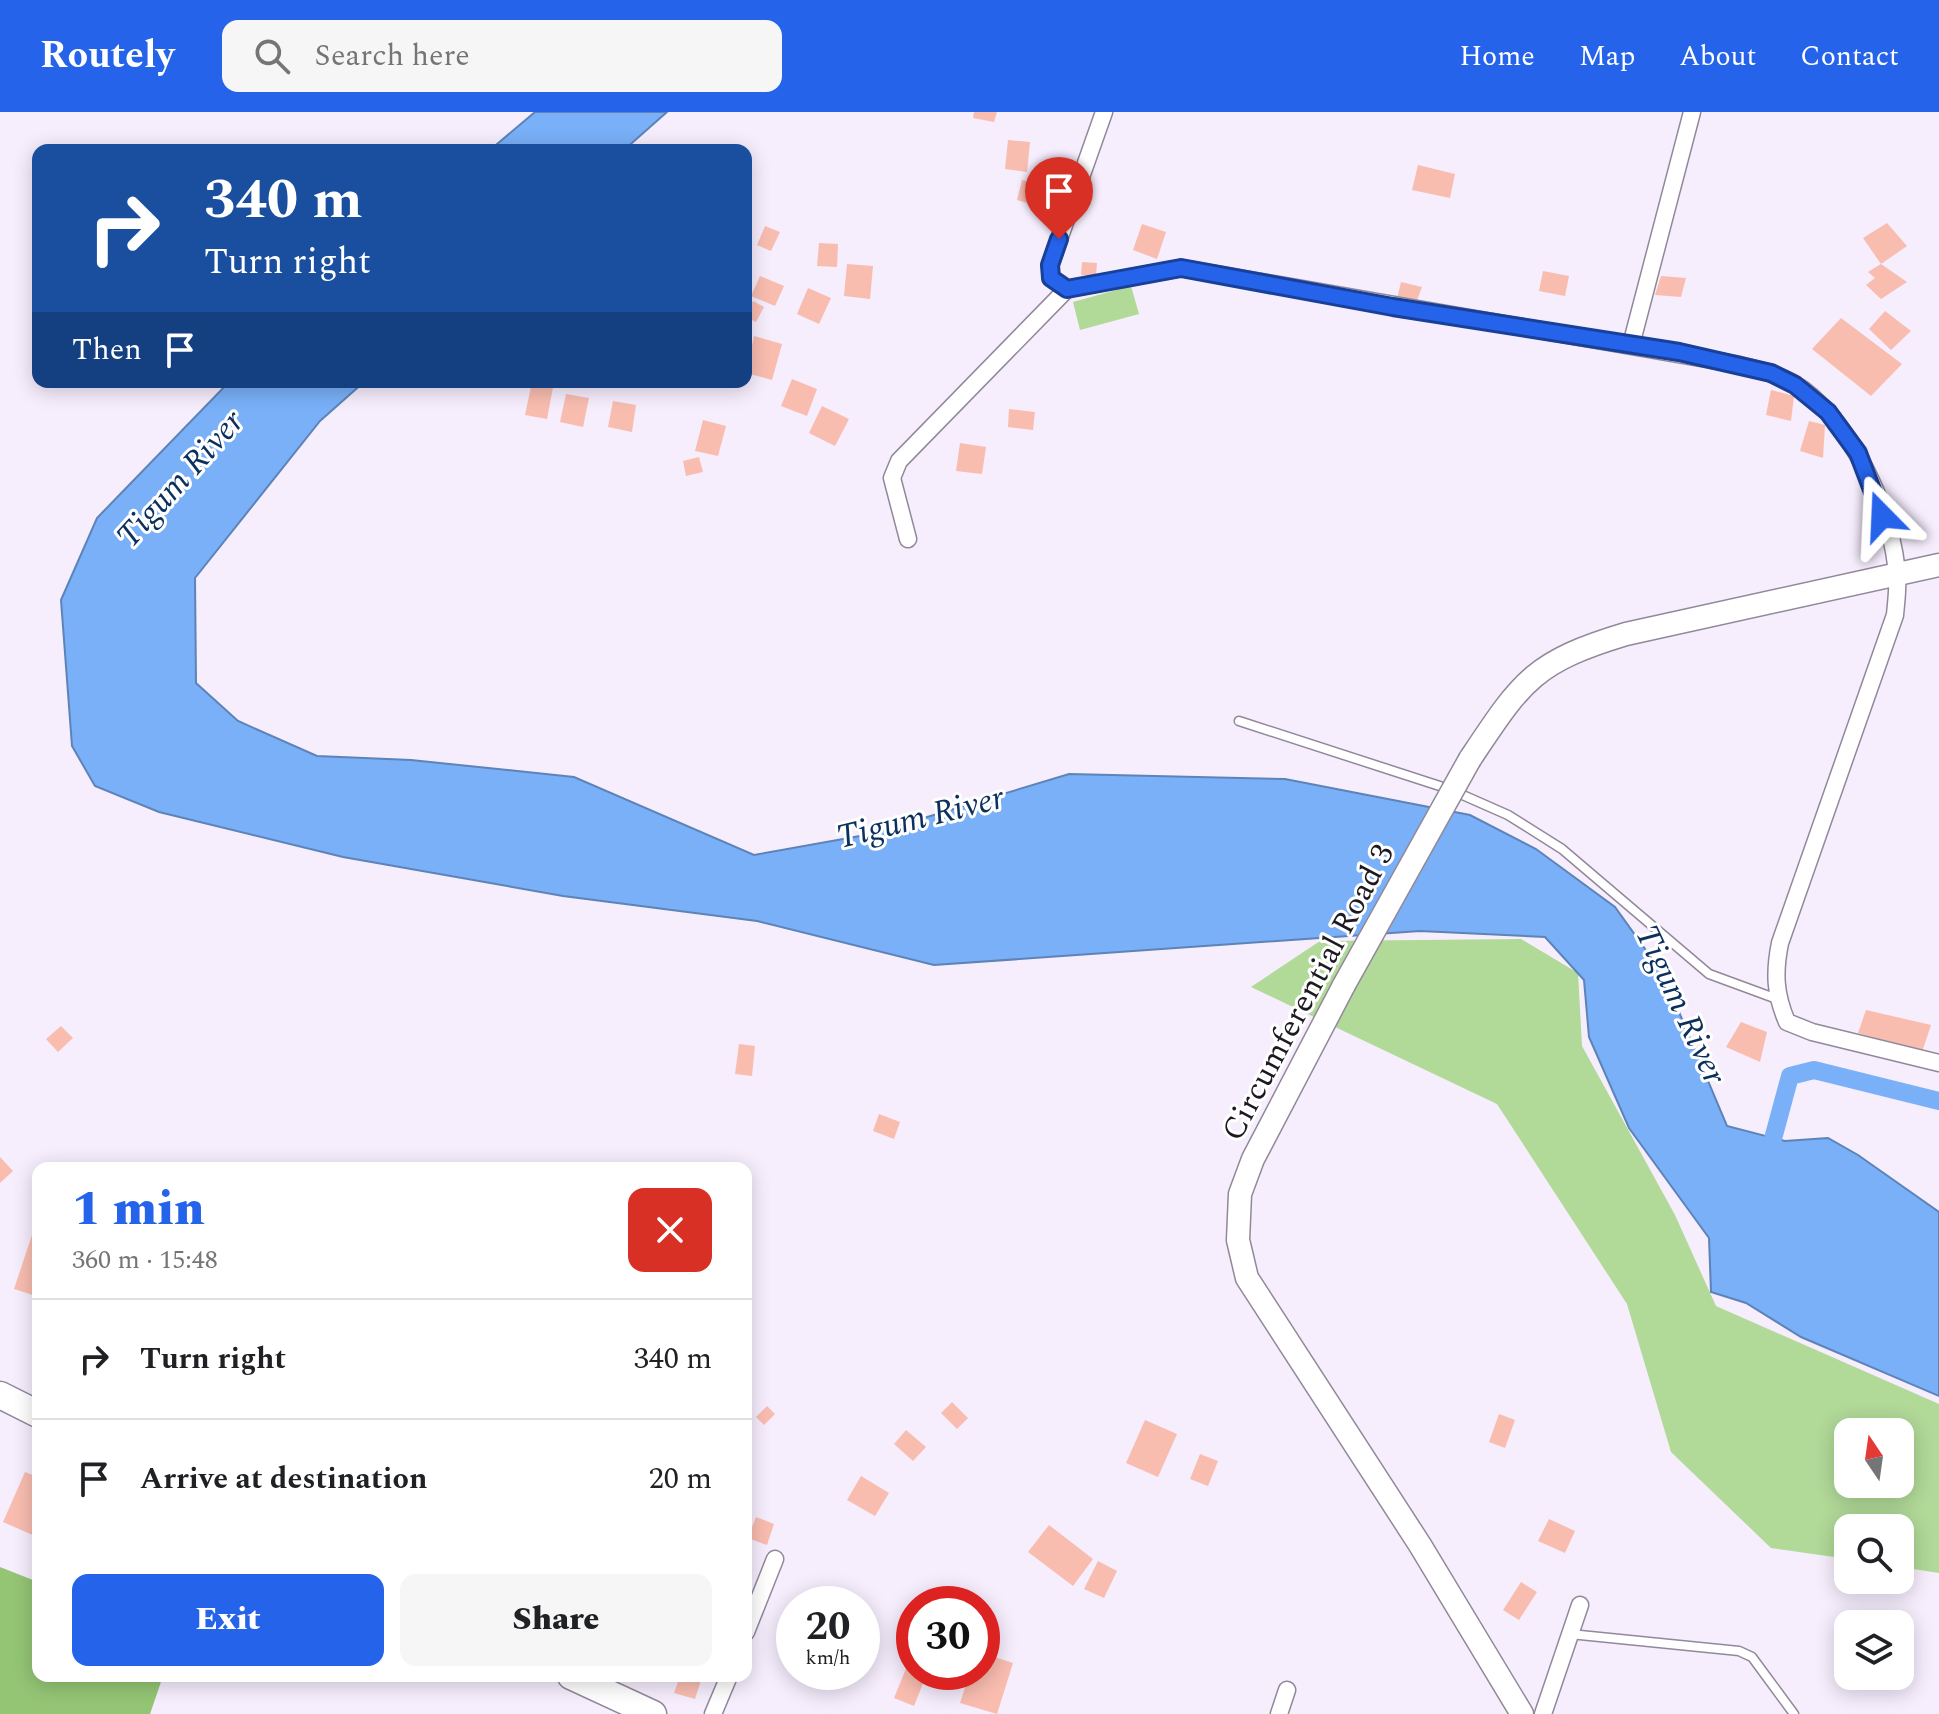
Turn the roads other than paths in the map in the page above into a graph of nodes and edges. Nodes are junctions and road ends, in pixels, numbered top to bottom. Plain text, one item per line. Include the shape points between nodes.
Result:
1 (1104, 112) edge
2 (1692, 112) edge
3 (1067, 289) junction
4 (1631, 345) junction
5 (908, 539) dead end
6 (1939, 565) edge
7 (1897, 574) junction
8 (1239, 721) dead end
9 (1777, 999) junction
10 (1939, 1063) edge
11 (0, 1395) edge
12 (32, 1411) edge
13 (775, 1559) dead end
14 (1580, 1605) dead end
15 (752, 1617) edge
16 (1570, 1634) junction
17 (584, 1682) edge
18 (726, 1682) edge
19 (1287, 1690) dead end
20 (653, 1714) edge
21 (713, 1714) edge
22 (1279, 1714) edge
23 (1522, 1714) edge
24 (1543, 1714) edge
25 (1794, 1714) edge

1 - 3 street via 1050,265 1051,278
2 - 4 street
3 - 4 street via 1181,268
3 - 5 street via 899,461 892,478
4 - 7 street via 1771,373 1828,412 1858,453 1890,539
6 - 7 main road, Circumferential Road 3
7 - 9 street via 1895,615 1780,943
7 - 23 main road, Circumferential Road 3, bridge via 1581,647 1540,669 1512,695 1470,759 1344,985 1240,1194 1238,1240 1247,1278
8 - 9 lane via 1449,789 1508,815 1562,849 1709,974
9 - 10 street via 1787,1022 1812,1032
11 - 12 main road
13 - 15 street
14 - 16 street
16 - 24 street
16 - 25 lane via 1739,1651 1752,1657
17 - 20 main road
18 - 21 street
19 - 22 street

